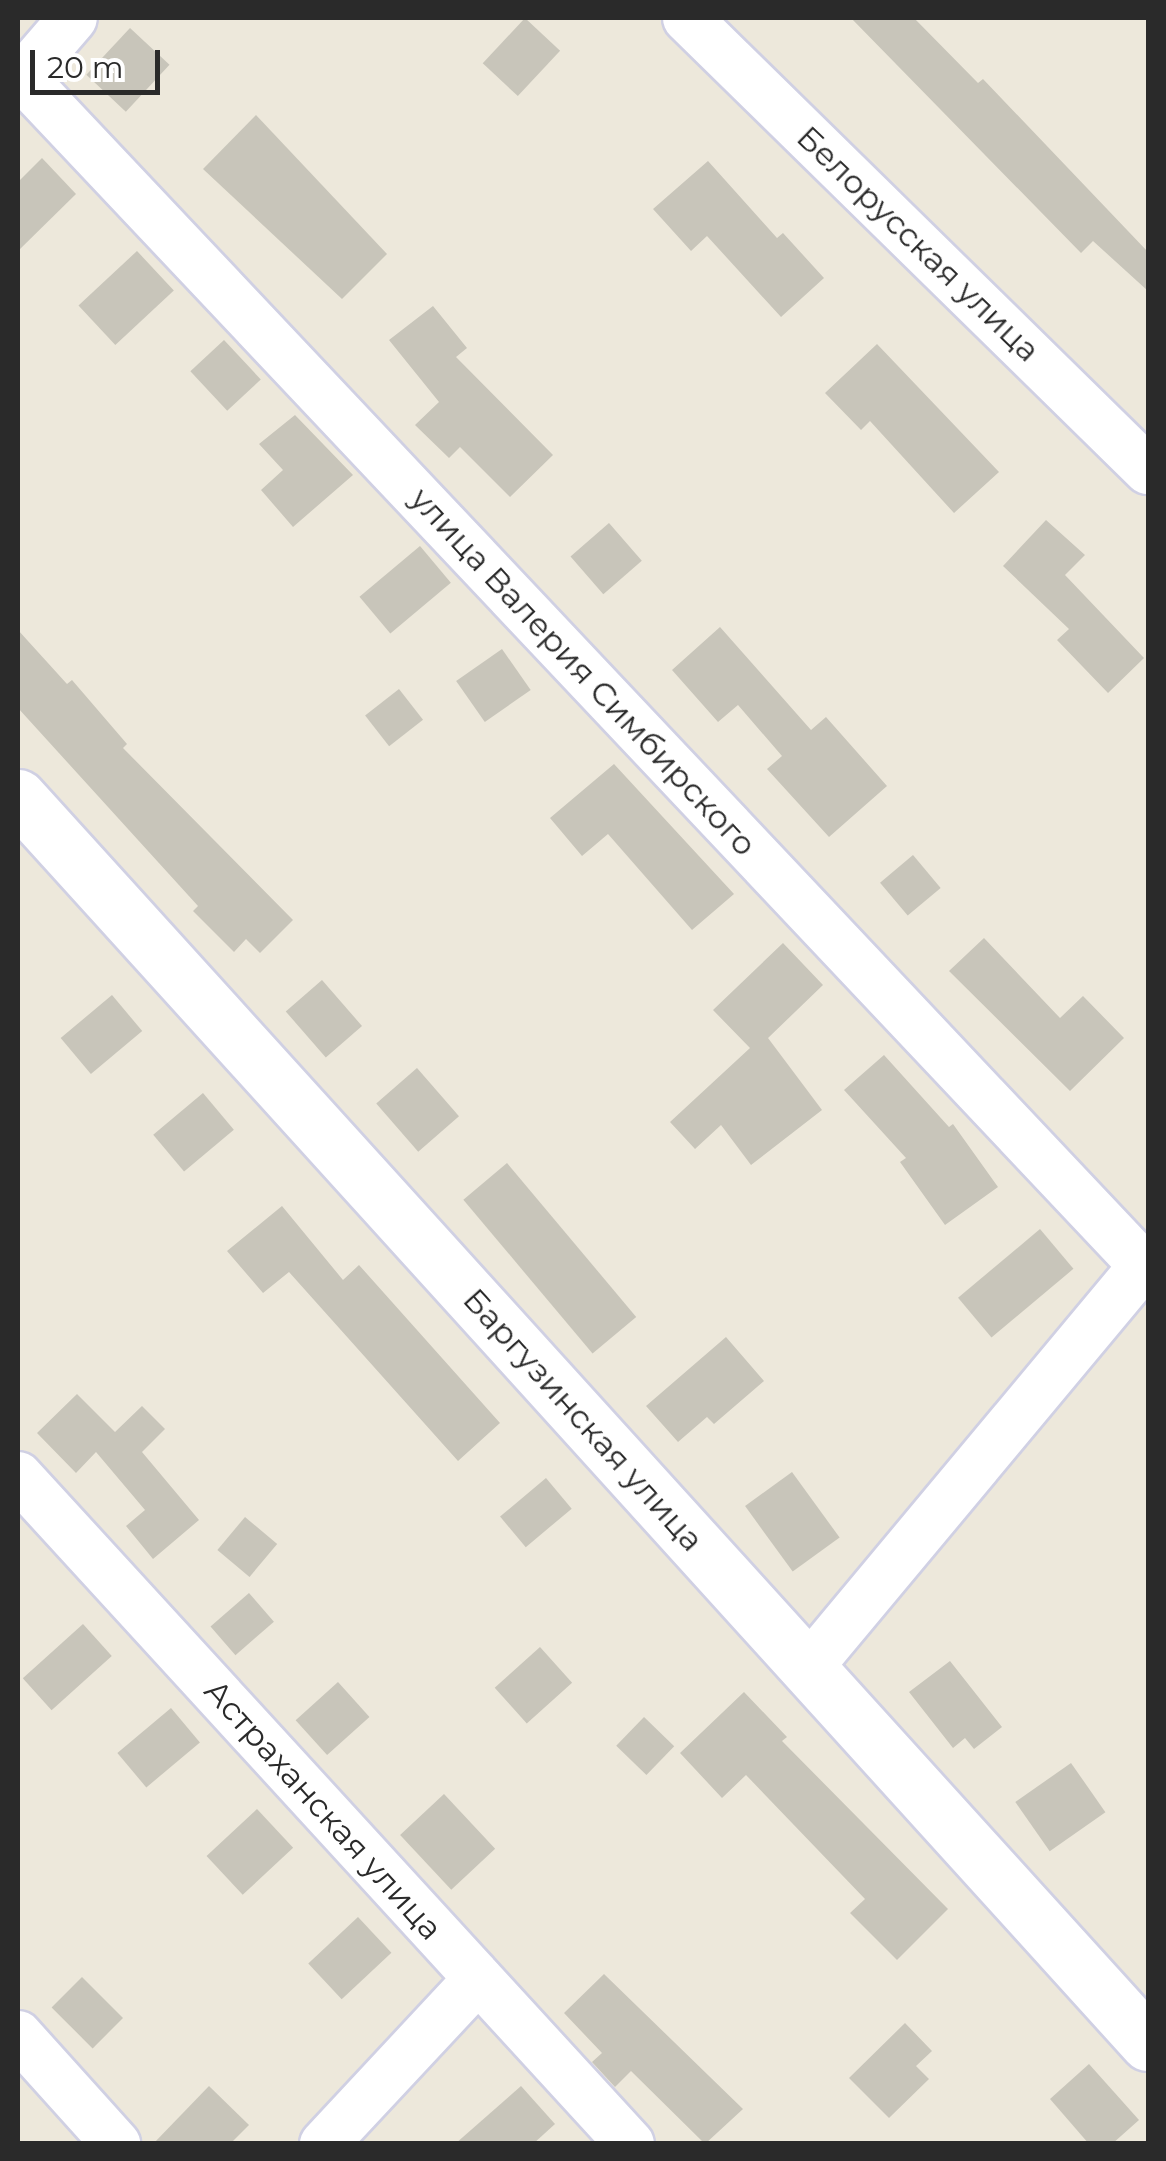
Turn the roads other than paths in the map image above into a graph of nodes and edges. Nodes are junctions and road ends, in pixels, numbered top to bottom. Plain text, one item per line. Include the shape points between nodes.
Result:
1 (73, 18) edge
2 (687, 18) edge
3 (19, 78) edge
4 (1148, 470) edge
5 (18, 797) edge
6 (1146, 1268) edge
7 (18, 1476) edge
8 (808, 1668) junction
9 (478, 1979) junction
10 (18, 2035) edge
11 (1148, 2043) edge
12 (116, 2144) edge
13 (324, 2144) edge
14 (630, 2144) edge

1 - 3 street
2 - 4 street, Белорусская улица
3 - 6 street, улица Валерия Симбирского
5 - 8 street, Баргузинская улица
6 - 8 street
7 - 9 street, Астраханская улица
8 - 11 street, Баргузинская улица
9 - 13 street
9 - 14 street, Астраханская улица
10 - 12 street

